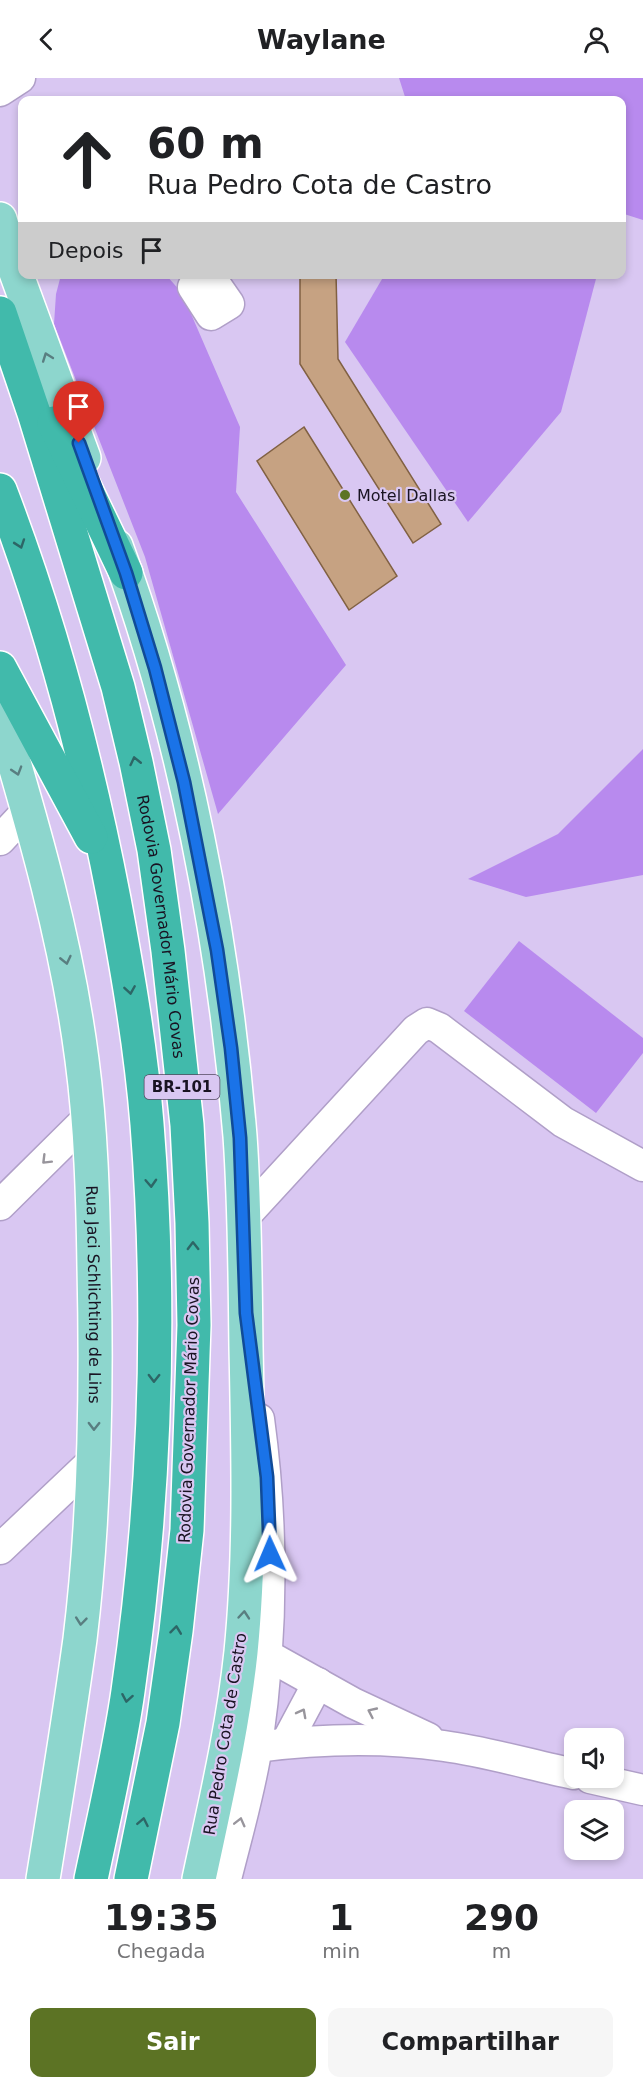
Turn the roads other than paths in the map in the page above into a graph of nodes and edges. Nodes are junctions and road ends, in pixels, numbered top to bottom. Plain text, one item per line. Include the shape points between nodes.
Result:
1 (20, 78) edge
2 (0, 91) edge
3 (0, 219) edge
4 (18, 278) edge
5 (18, 279) edge
6 (202, 283) dead end
7 (0, 301) edge
8 (220, 309) dead end
9 (0, 313) edge
10 (0, 490) edge
11 (126, 573) junction
12 (0, 668) edge
13 (0, 715) edge
14 (28, 810) junction
15 (0, 840) edge
16 (109, 870) junction
17 (87, 1119) junction
18 (643, 1166) edge
19 (0, 1205) edge
20 (244, 1217) junction
21 (246, 1313) junction
22 (94, 1461) junction
23 (0, 1548) edge
24 (267, 1655) junction
25 (318, 1683) junction
26 (286, 1743) junction
27 (444, 1746) junction
28 (256, 1747) junction
29 (564, 1772) edge
30 (622, 1788) edge
31 (638, 1793) edge
32 (43, 1879) edge
33 (91, 1879) edge
34 (131, 1879) edge
35 (199, 1879) edge
36 (226, 1879) edge

1 - 2 street
4 -> 3 main road, Rua Pedro Cota de Castro
11 -> 5 main road, Rua Pedro Cota de Castro
6 - 8 street
7 - 11 highway via 24,361
34 -> 9 highway, Rodovia Governador Mário Covas / BR-101 via 163,1723 187,1530 194,1325 187,1125 167,940 136,762 112,666
10 -> 16 highway, BR-101 via 63,677
11 - 20 main road, Rua Pedro Cota de Castro via 184,782 217,950 234,1071
12 - 16 highway
13 -> 14 main road, Rua Jaci Schlichting de Lins
14 - 15 street
14 -> 17 main road, Rua Jaci Schlichting de Lins via 68,968
16 -> 33 highway, BR-101 via 137,1033 147,1123 153,1228 153,1448 128,1693
17 -> 19 street
17 -> 22 main road, Rua Jaci Schlichting de Lins via 94,1223
18 - 20 street via 563,1122 439,1028 427,1023 416,1030
20 - 21 main road, Rua Pedro Cota de Castro
21 - 24 street via 267,1477 271,1592
35 -> 21 main road, Rua Pedro Cota de Castro via 241,1654 249,1461
22 - 23 street
22 -> 32 main road, Rua Jaci Schlichting de Lins via 80,1638
24 - 25 street
24 - 28 street
26 -> 25 street
27 -> 25 street
26 - 27 street via 342,1740
26 - 28 street
27 - 29 street
36 -> 28 street
30 - 31 street

